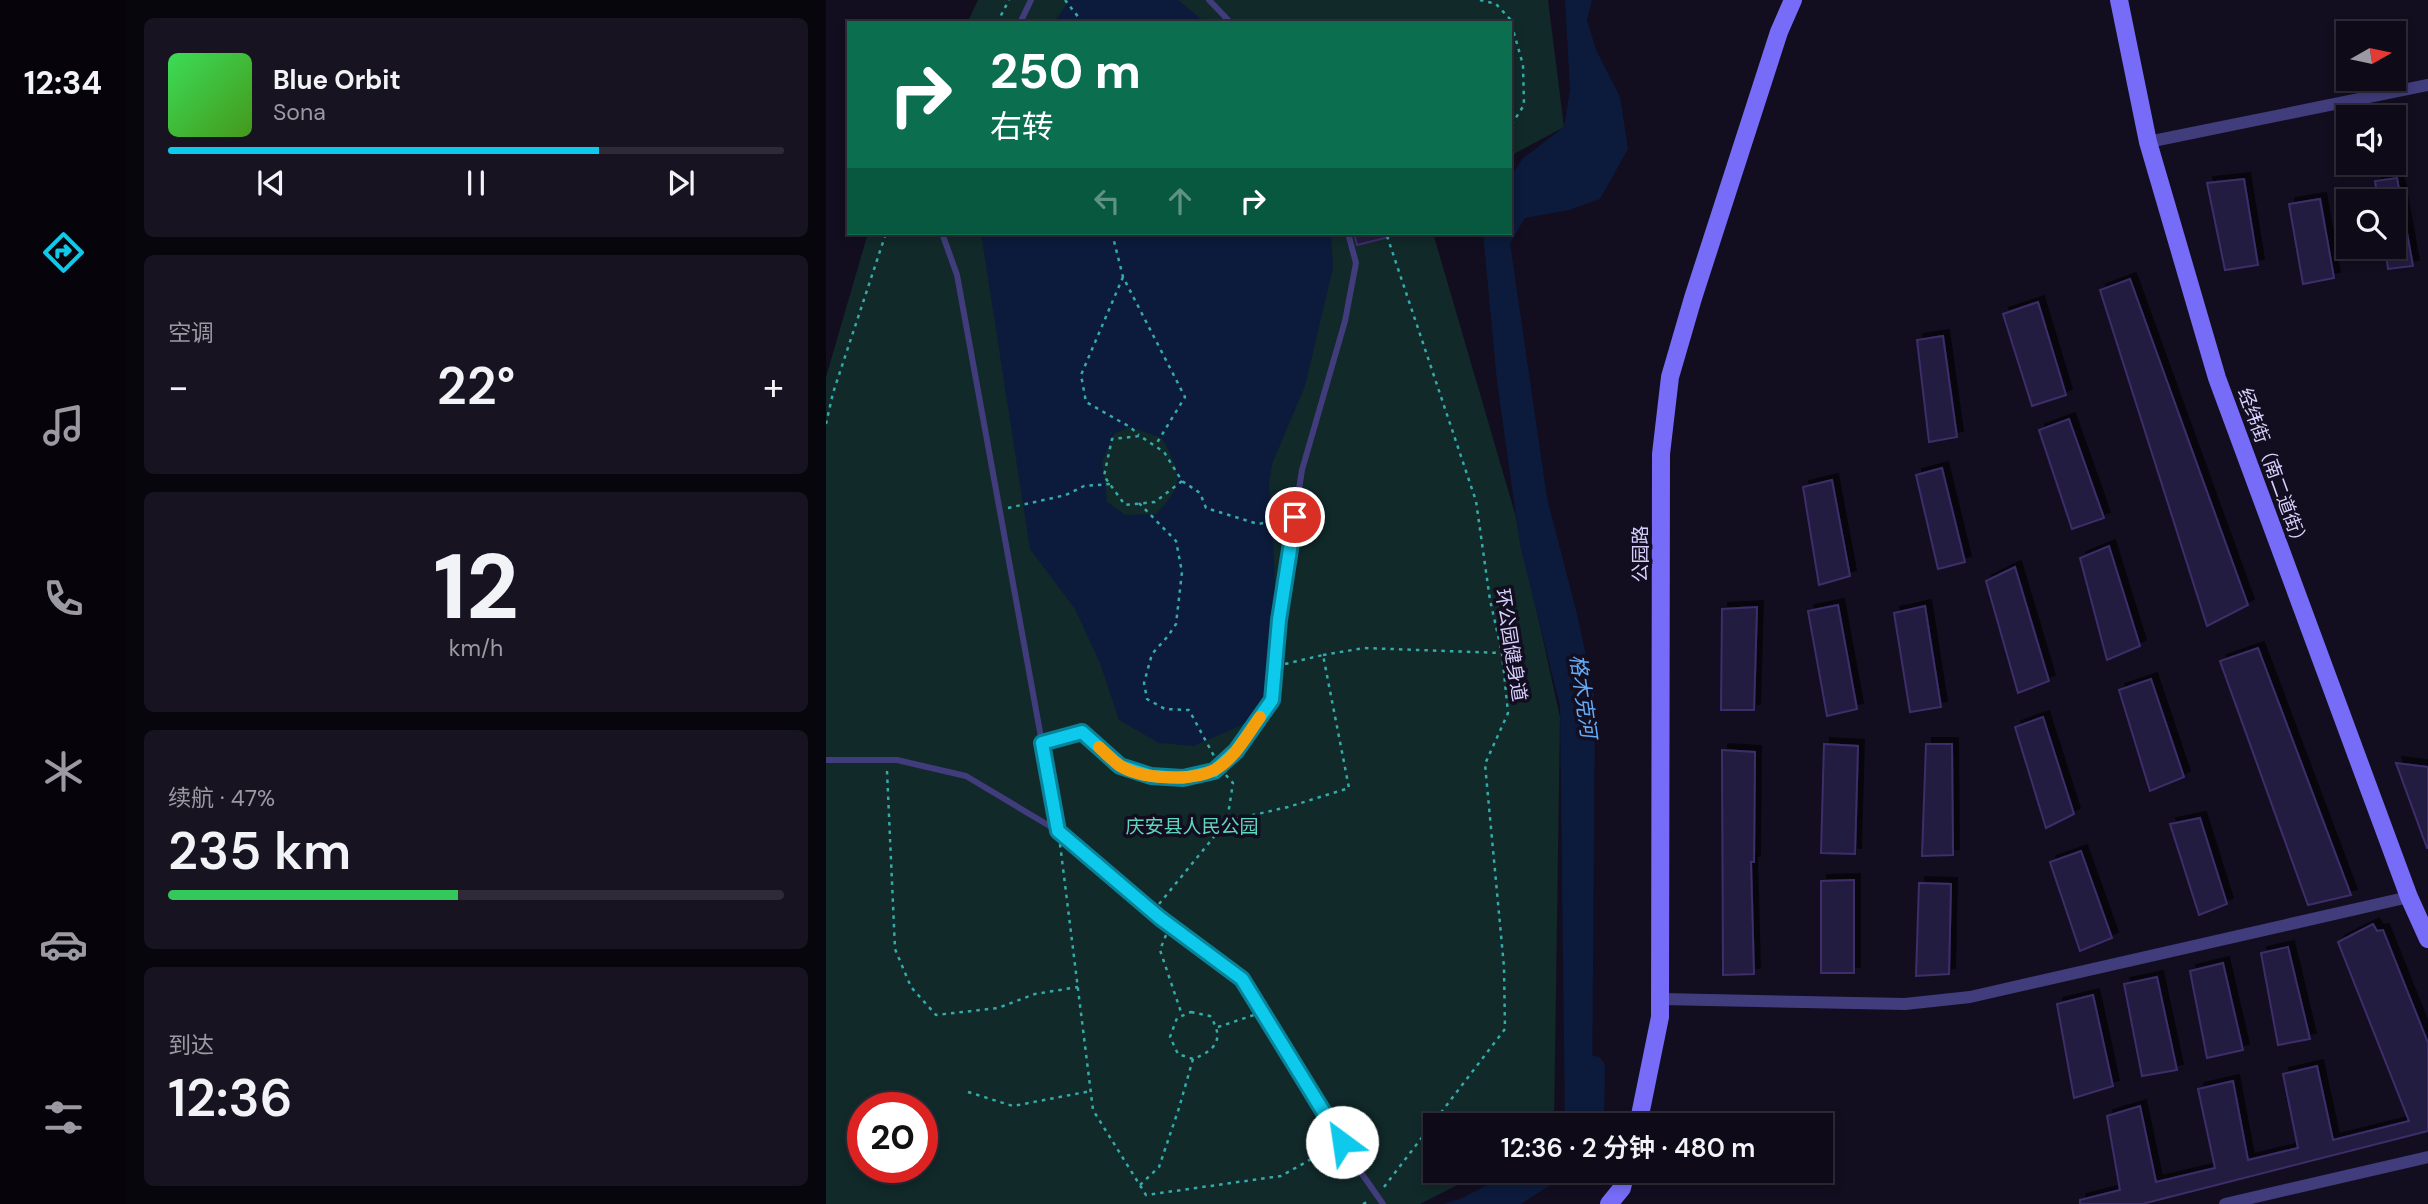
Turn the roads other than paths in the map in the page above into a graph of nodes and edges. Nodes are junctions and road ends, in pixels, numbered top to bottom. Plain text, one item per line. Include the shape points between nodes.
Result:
1 (1031, 0) edge
2 (1209, 0) edge
3 (1793, 0) edge
4 (2119, 0) edge
5 (1021, 21) edge
6 (1229, 21) edge
7 (2428, 85) edge
8 (2148, 142) junction
9 (944, 235) edge
10 (1349, 235) edge
11 (1042, 743) junction
12 (826, 760) edge
13 (1058, 831) junction
14 (2409, 897) junction
15 (2428, 939) edge
16 (1661, 999) junction
17 (1640, 1113) edge
18 (2428, 1157) edge
19 (1623, 1183) edge
20 (1383, 1204) edge
21 (1609, 1204) edge
22 (2225, 1204) edge

1 - 5 lane
2 - 6 lane
3 - 16 street, 公园路 via 1743,141 1670,377 1661,454
4 - 8 street, 经纬街（南二道街）
7 - 8 street
8 - 14 street, 经纬街（南二道街） via 2217,378
9 - 11 lane via 957,275
10 - 11 lane via 1356,263 1345,321 1302,470 1272,700 1236,751 1214,771 1183,778 1151,776 1120,766 1082,732
11 - 13 lane
12 - 13 lane via 897,760 966,776
13 - 20 lane via 1152,912 1242,979
14 - 15 street, 经纬街（南二道街）
14 - 16 street via 1970,997 1905,1004
16 - 17 street, 公园路
18 - 22 street
19 - 21 street

